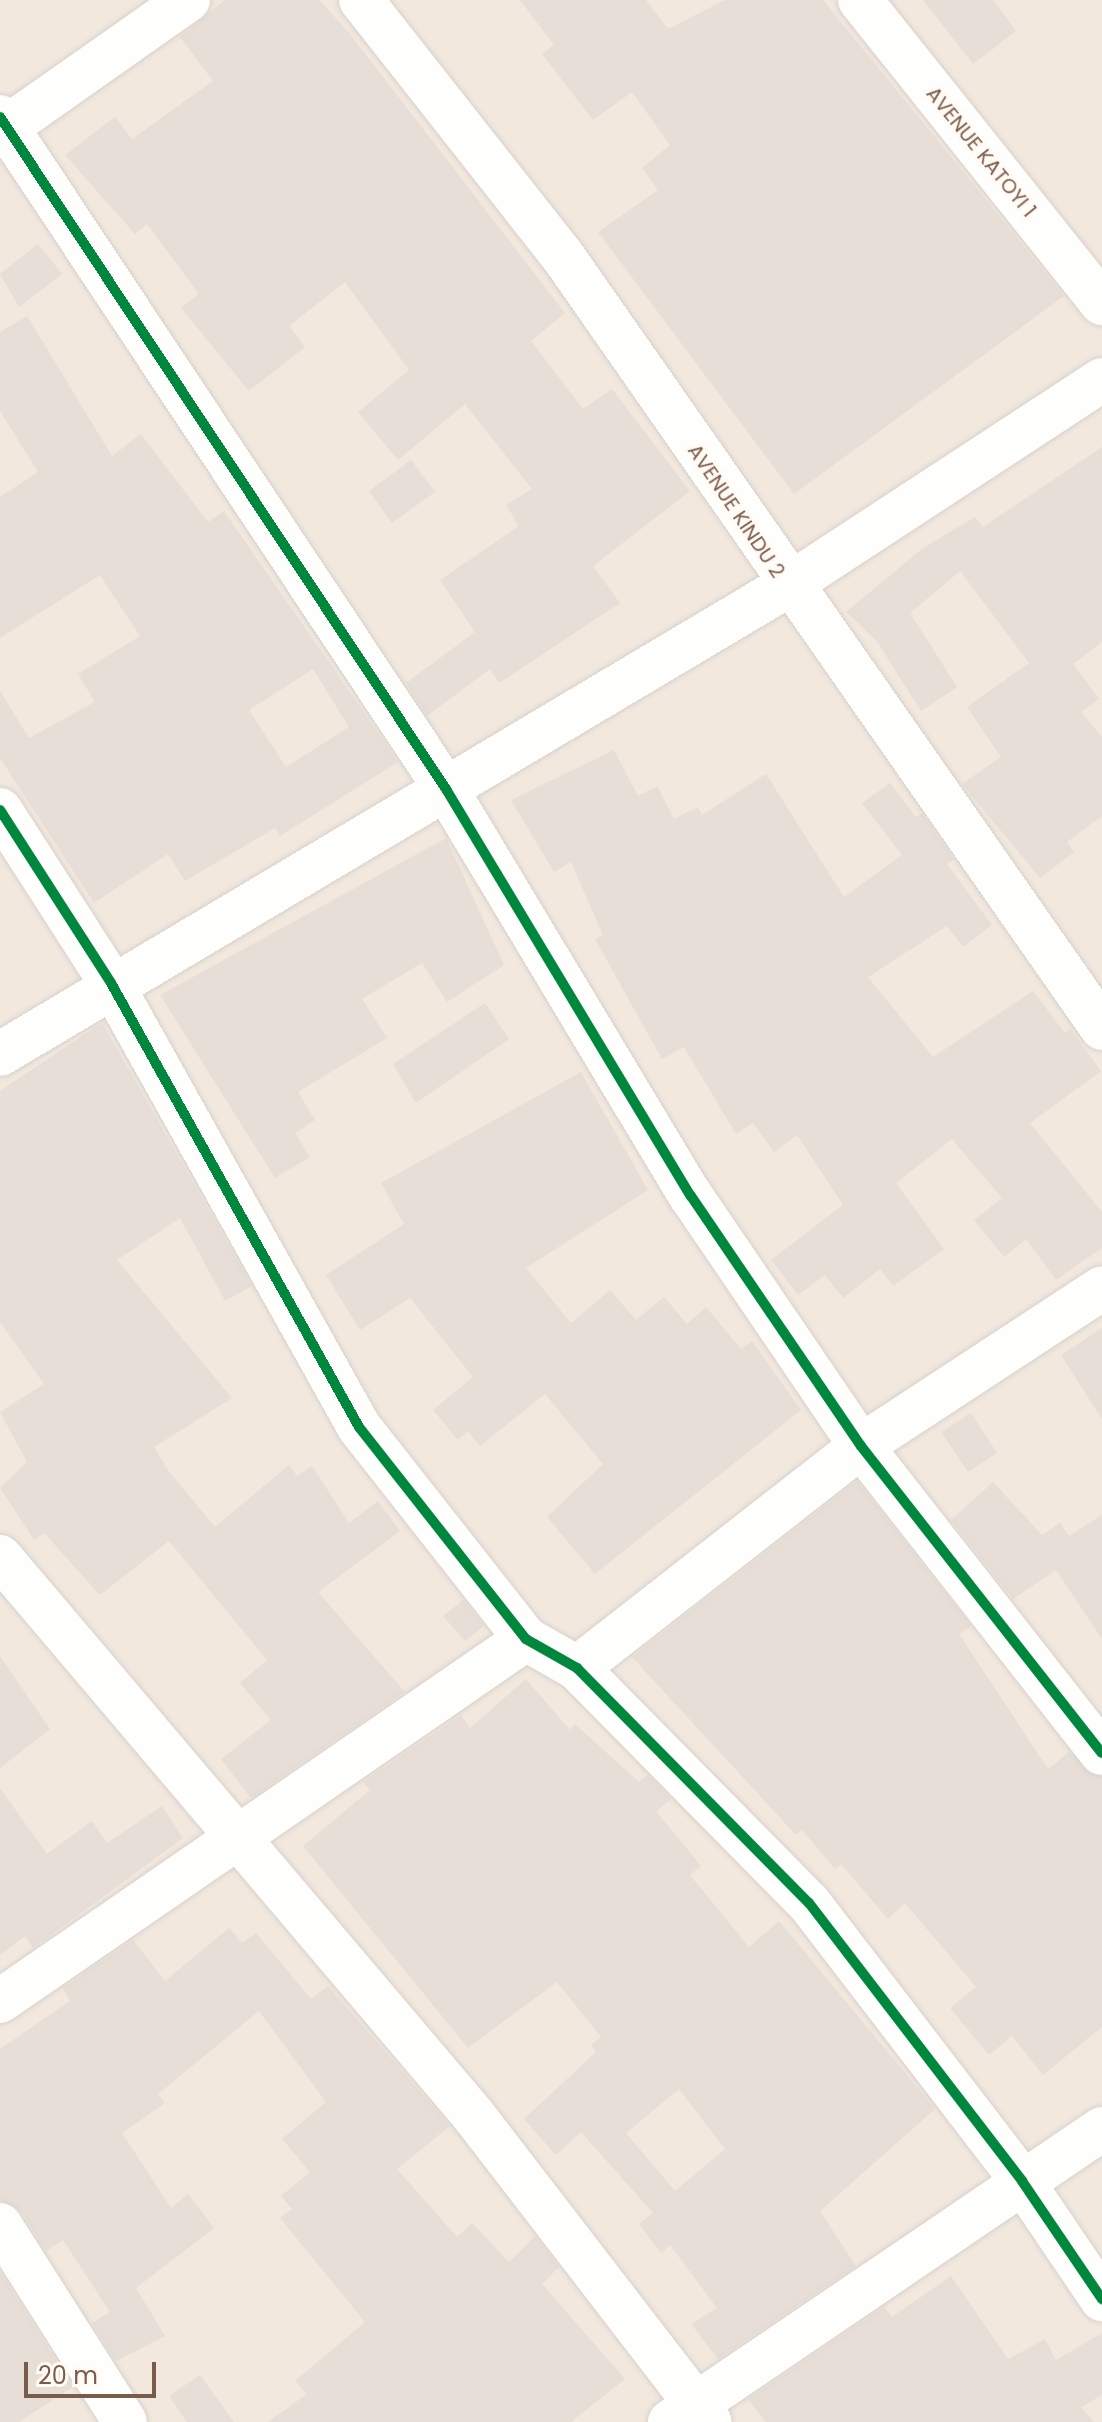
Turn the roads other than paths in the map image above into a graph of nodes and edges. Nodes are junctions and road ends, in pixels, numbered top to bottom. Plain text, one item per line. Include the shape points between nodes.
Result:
1 (188, 0) edge
2 (361, 0) edge
3 (860, 0) edge
4 (2, 125) edge
5 (1102, 303) edge
6 (1102, 380) edge
7 (787, 586) junction
8 (446, 789) junction
9 (0, 810) edge
10 (111, 983) junction
11 (1102, 1028) edge
12 (0, 1054) edge
13 (1102, 1288) edge
14 (861, 1446) junction
15 (0, 1557) edge
16 (526, 1639) junction
17 (577, 1668) junction
18 (1102, 1753) edge
19 (242, 1838) junction
20 (0, 2001) edge
21 (1102, 2129) edge
22 (1022, 2181) junction
23 (0, 2225) edge
24 (1102, 2299) edge
25 (693, 2415) edge
26 (125, 2422) edge

1 - 4 street
2 - 7 street, AVENUE KINDU 2 via 562,255
3 - 5 street, AVENUE KATOYI 1
4 - 8 street
6 - 7 street
7 - 8 street
7 - 11 street, AVENUE KINDU 2
8 - 10 street
8 - 14 street via 691,1196
9 - 10 street
10 - 12 street
10 - 16 street via 359,1427
13 - 14 street
14 - 17 street
14 - 18 street via 1017,1654
15 - 19 street
16 - 17 street
16 - 19 street
17 - 22 street via 809,1903
19 - 20 street
19 - 25 street
21 - 22 street
22 - 24 street
22 - 25 street
23 - 26 street

